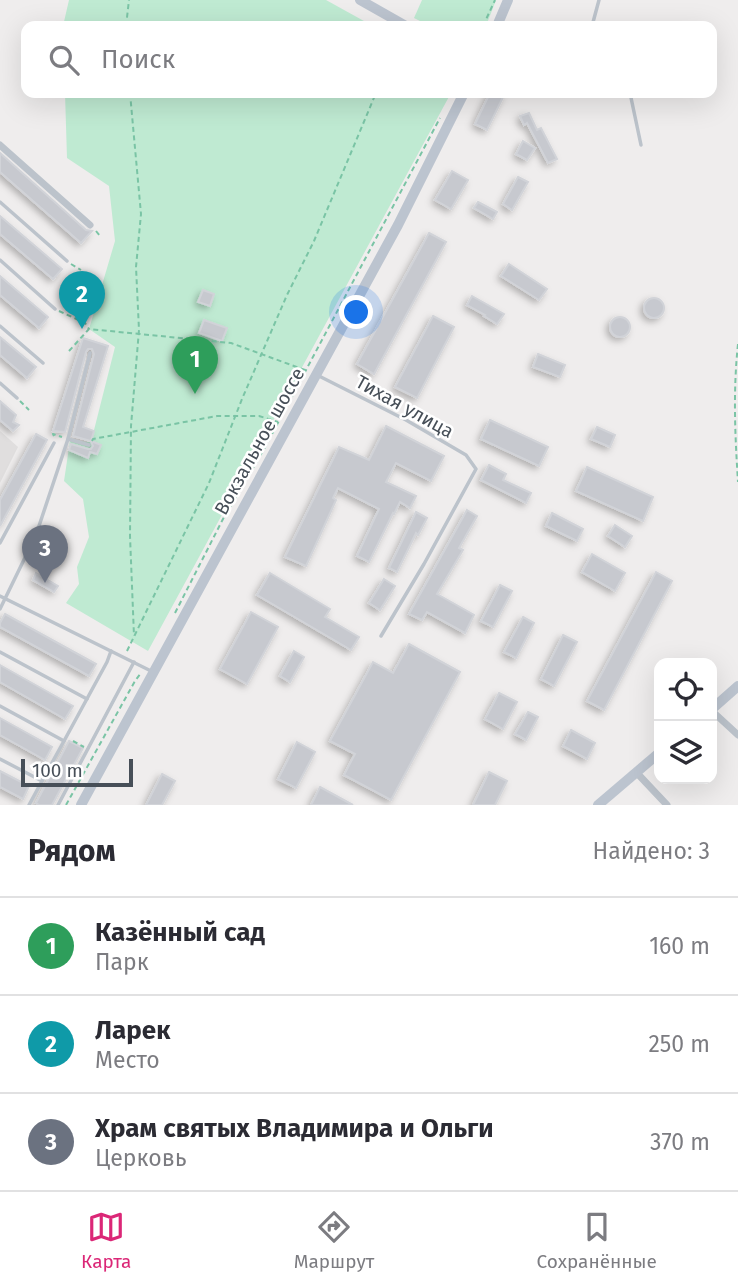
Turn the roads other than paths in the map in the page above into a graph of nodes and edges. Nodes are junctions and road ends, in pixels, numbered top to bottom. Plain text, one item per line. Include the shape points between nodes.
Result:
1 (360, 0) edge
2 (508, 0) edge
3 (599, 0) edge
4 (397, 21) edge
5 (499, 21) edge
6 (593, 21) edge
7 (462, 98) edge
8 (631, 98) edge
9 (0, 145) edge
10 (641, 145) dead end
11 (0, 202) edge
12 (90, 225) dead end
13 (0, 260) edge
14 (67, 261) road end
15 (55, 309) road end
16 (0, 326) edge
17 (90, 353) dead end
18 (43, 363) dead end
19 (311, 372) junction
20 (0, 383) edge
21 (17, 398) road end
22 (68, 439) junction
23 (54, 443) dead end
24 (89, 445) road end
25 (0, 542) edge
26 (0, 596) edge
27 (5, 598) junction
28 (0, 609) edge
29 (381, 636) dead end
30 (111, 651) junction
31 (0, 652) edge
32 (134, 662) junction
33 (149, 670) junction
34 (738, 686) edge
35 (87, 699) junction
36 (717, 705) edge
37 (0, 706) edge
38 (717, 715) edge
39 (738, 735) edge
40 (64, 741) junction
41 (654, 757) edge
42 (0, 759) edge
43 (636, 772) junction
44 (42, 781) junction
45 (29, 805) edge
46 (58, 805) edge
47 (81, 805) edge
48 (598, 805) edge
49 (667, 805) edge

1 - 4 main road
2 - 5 main road
3 - 6 lane
7 - 19 main road, Вокзальное шоссе via 398,225
8 - 10 lane
9 - 12 street
11 - 14 lane
13 - 15 lane
16 - 18 lane
17 - 22 lane
19 - 29 lane, Тихая улица via 454,448 476,469
19 - 33 main road, Вокзальное шоссе
20 - 21 lane
22 - 24 lane
22 - 27 lane via 36,535
23 - 25 lane
26 - 27 lane
27 - 28 lane
27 - 30 lane
30 - 32 lane
30 - 35 lane
31 - 35 lane
32 - 33 lane
32 - 46 lane
33 - 47 main road, Вокзальное шоссе
34 - 36 main road
35 - 40 lane
37 - 40 lane
38 - 39 street
40 - 44 lane
41 - 43 main road
42 - 44 lane
43 - 48 main road
43 - 49 street
44 - 45 lane

